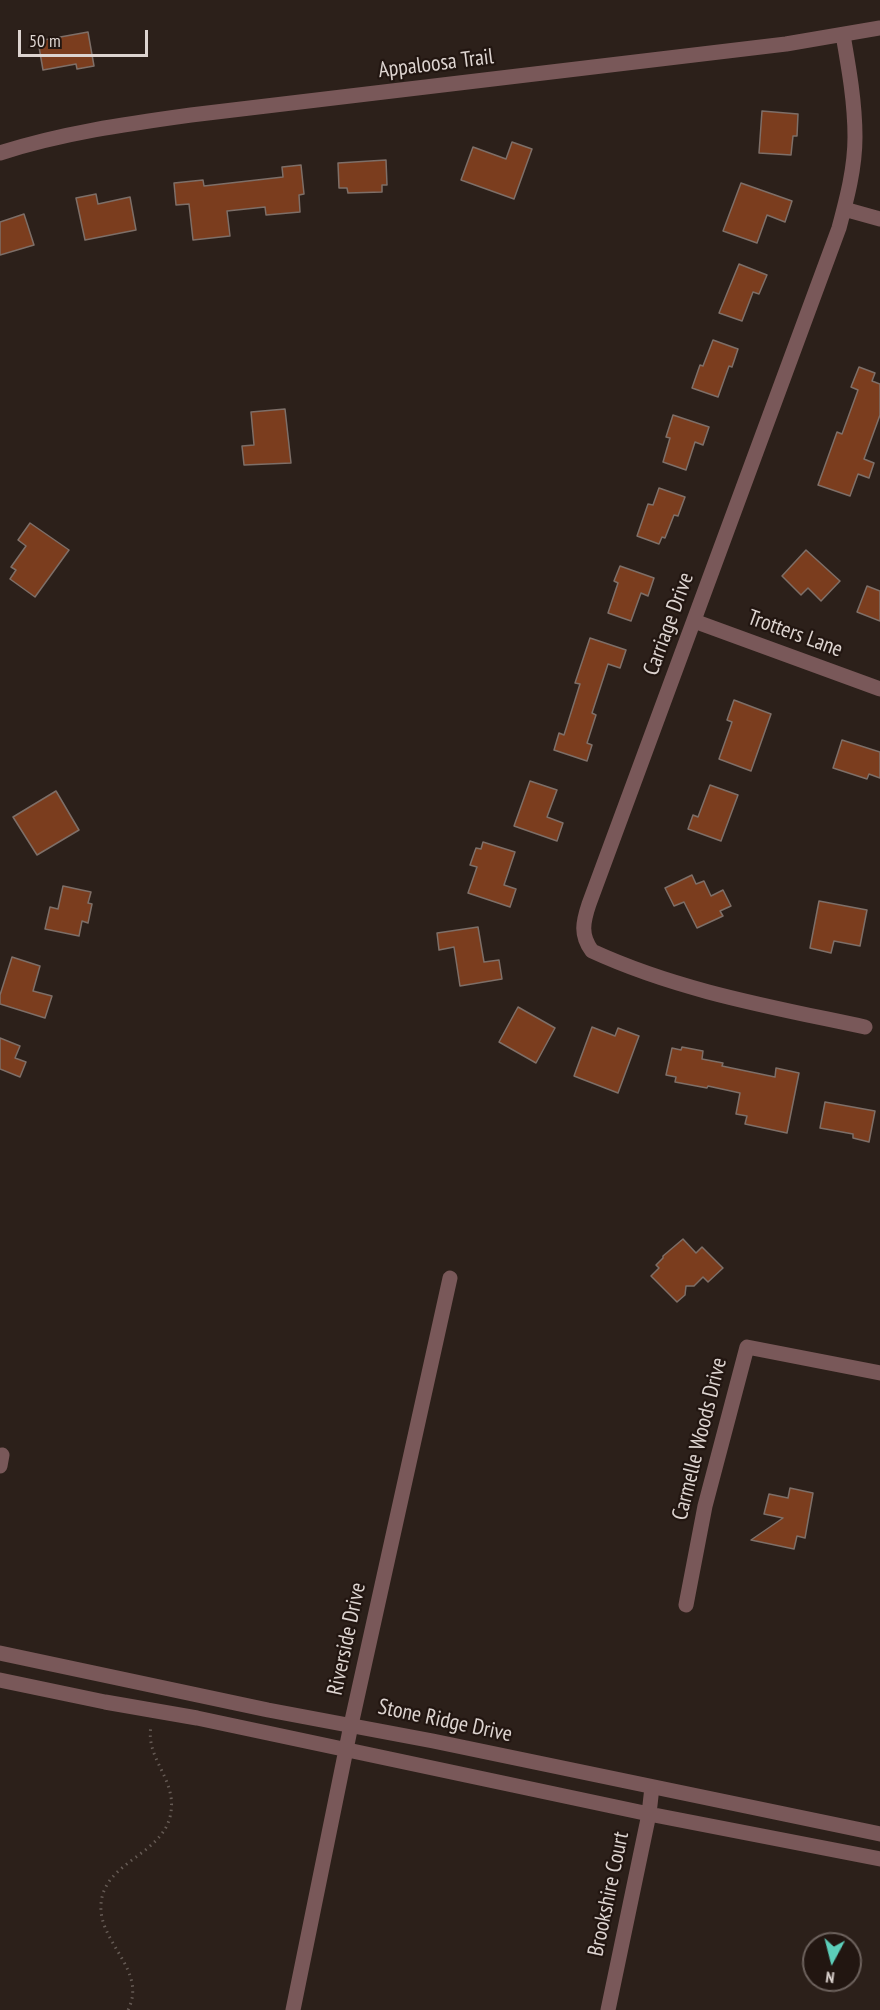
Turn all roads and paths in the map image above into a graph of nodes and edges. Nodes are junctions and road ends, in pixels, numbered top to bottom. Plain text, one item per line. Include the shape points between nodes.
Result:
1 (880, 28) edge
2 (843, 35) junction
3 (0, 153) edge
4 (844, 209) junction
5 (880, 219) edge
6 (694, 621) junction
7 (880, 689) edge
8 (866, 1027) dead end
9 (450, 1278) dead end
10 (880, 1373) edge
11 (686, 1605) dead end
12 (0, 1653) edge
13 (0, 1680) edge
14 (152, 1718) dead end
15 (351, 1725) junction
16 (346, 1748) junction
17 (652, 1787) junction
18 (649, 1814) junction
19 (880, 1834) edge
20 (880, 1859) edge
21 (128, 2010) edge
22 (293, 2010) edge
23 (608, 2010) edge

1 - 2 street, Appaloosa Trail
2 - 3 street, Appaloosa Trail via 191,115 100,128
2 - 4 street, Carriage Drive via 855,138
4 - 5 street
4 - 6 street, Carriage Drive
6 - 7 street, Trotters Lane
6 - 8 street, Carriage Drive via 589,904 583,930 585,942 592,951 662,980
9 - 15 street, Riverside Drive
10 - 11 street, Carmelle Woods Drive via 747,1347 705,1506
12 - 15 street, Stone Ridge Drive
13 - 16 street
14 - 21 path via 149,1739 170,1786 170,1817 166,1829 154,1842 113,1875 105,1885 101,1903 106,1928 134,1987
15 - 16 street, Riverside Drive
15 - 17 street, Stone Ridge Drive
16 - 18 street
16 - 22 street, Riverside Drive
17 - 18 street, Brookshire Court
17 - 19 street, Stone Ridge Drive
18 - 20 street
18 - 23 street, Brookshire Court

